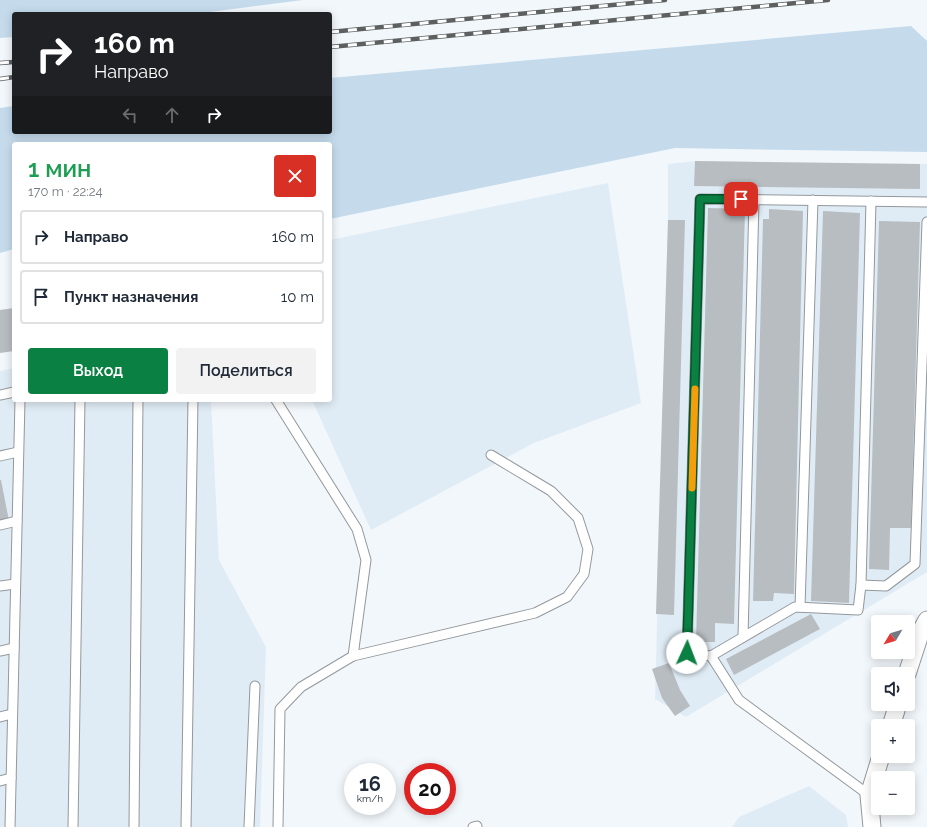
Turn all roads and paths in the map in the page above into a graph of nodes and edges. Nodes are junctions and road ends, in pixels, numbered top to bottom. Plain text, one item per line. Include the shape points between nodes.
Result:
1 (754, 200) junction
2 (813, 200) junction
3 (871, 201) junction
4 (927, 202) edge
5 (927, 222) edge
6 (12, 392) edge
7 (0, 395) edge
8 (20, 402) edge
9 (80, 402) edge
10 (138, 402) edge
11 (193, 402) edge
12 (277, 402) edge
13 (18, 452) junction
14 (491, 455) dead end
15 (0, 456) edge
16 (17, 521) junction
17 (0, 525) edge
18 (15, 584) junction
19 (861, 585) junction
20 (0, 586) edge
21 (800, 607) junction
22 (927, 620) edge
23 (743, 637) junction
24 (14, 648) junction
25 (0, 651) edge
26 (354, 656) junction
27 (711, 656) junction
28 (910, 667) edge
29 (255, 686) dead end
30 (12, 714) junction
31 (0, 717) edge
32 (879, 763) edge
33 (11, 778) junction
34 (0, 781) edge
35 (869, 795) junction
36 (10, 827) edge
37 (73, 827) edge
38 (134, 827) edge
39 (186, 827) edge
40 (249, 827) edge
41 (278, 827) edge
42 (872, 827) edge

1 - 2 lane
1 - 23 lane
1 - 27 lane via 700,199 687,653
2 - 3 lane
2 - 21 lane
3 - 4 lane
3 - 19 lane
5 - 19 lane via 915,564 886,586
6 - 7 lane
8 - 13 lane
9 - 37 lane
10 - 38 lane
11 - 39 lane
12 - 26 lane via 357,529 366,560
13 - 15 lane
13 - 16 lane
14 - 26 lane via 551,490 578,518 588,549 584,574 567,597 535,613
16 - 17 lane
16 - 18 lane
18 - 20 lane
18 - 24 lane
19 - 21 lane via 858,610
21 - 23 lane
22 - 28 street
23 - 27 lane
24 - 25 lane
24 - 30 lane
26 - 41 lane via 301,686 280,709
27 - 35 lane via 739,700
29 - 40 lane
30 - 31 lane
30 - 33 lane
32 - 35 street
33 - 34 lane
33 - 36 lane
35 - 42 street

